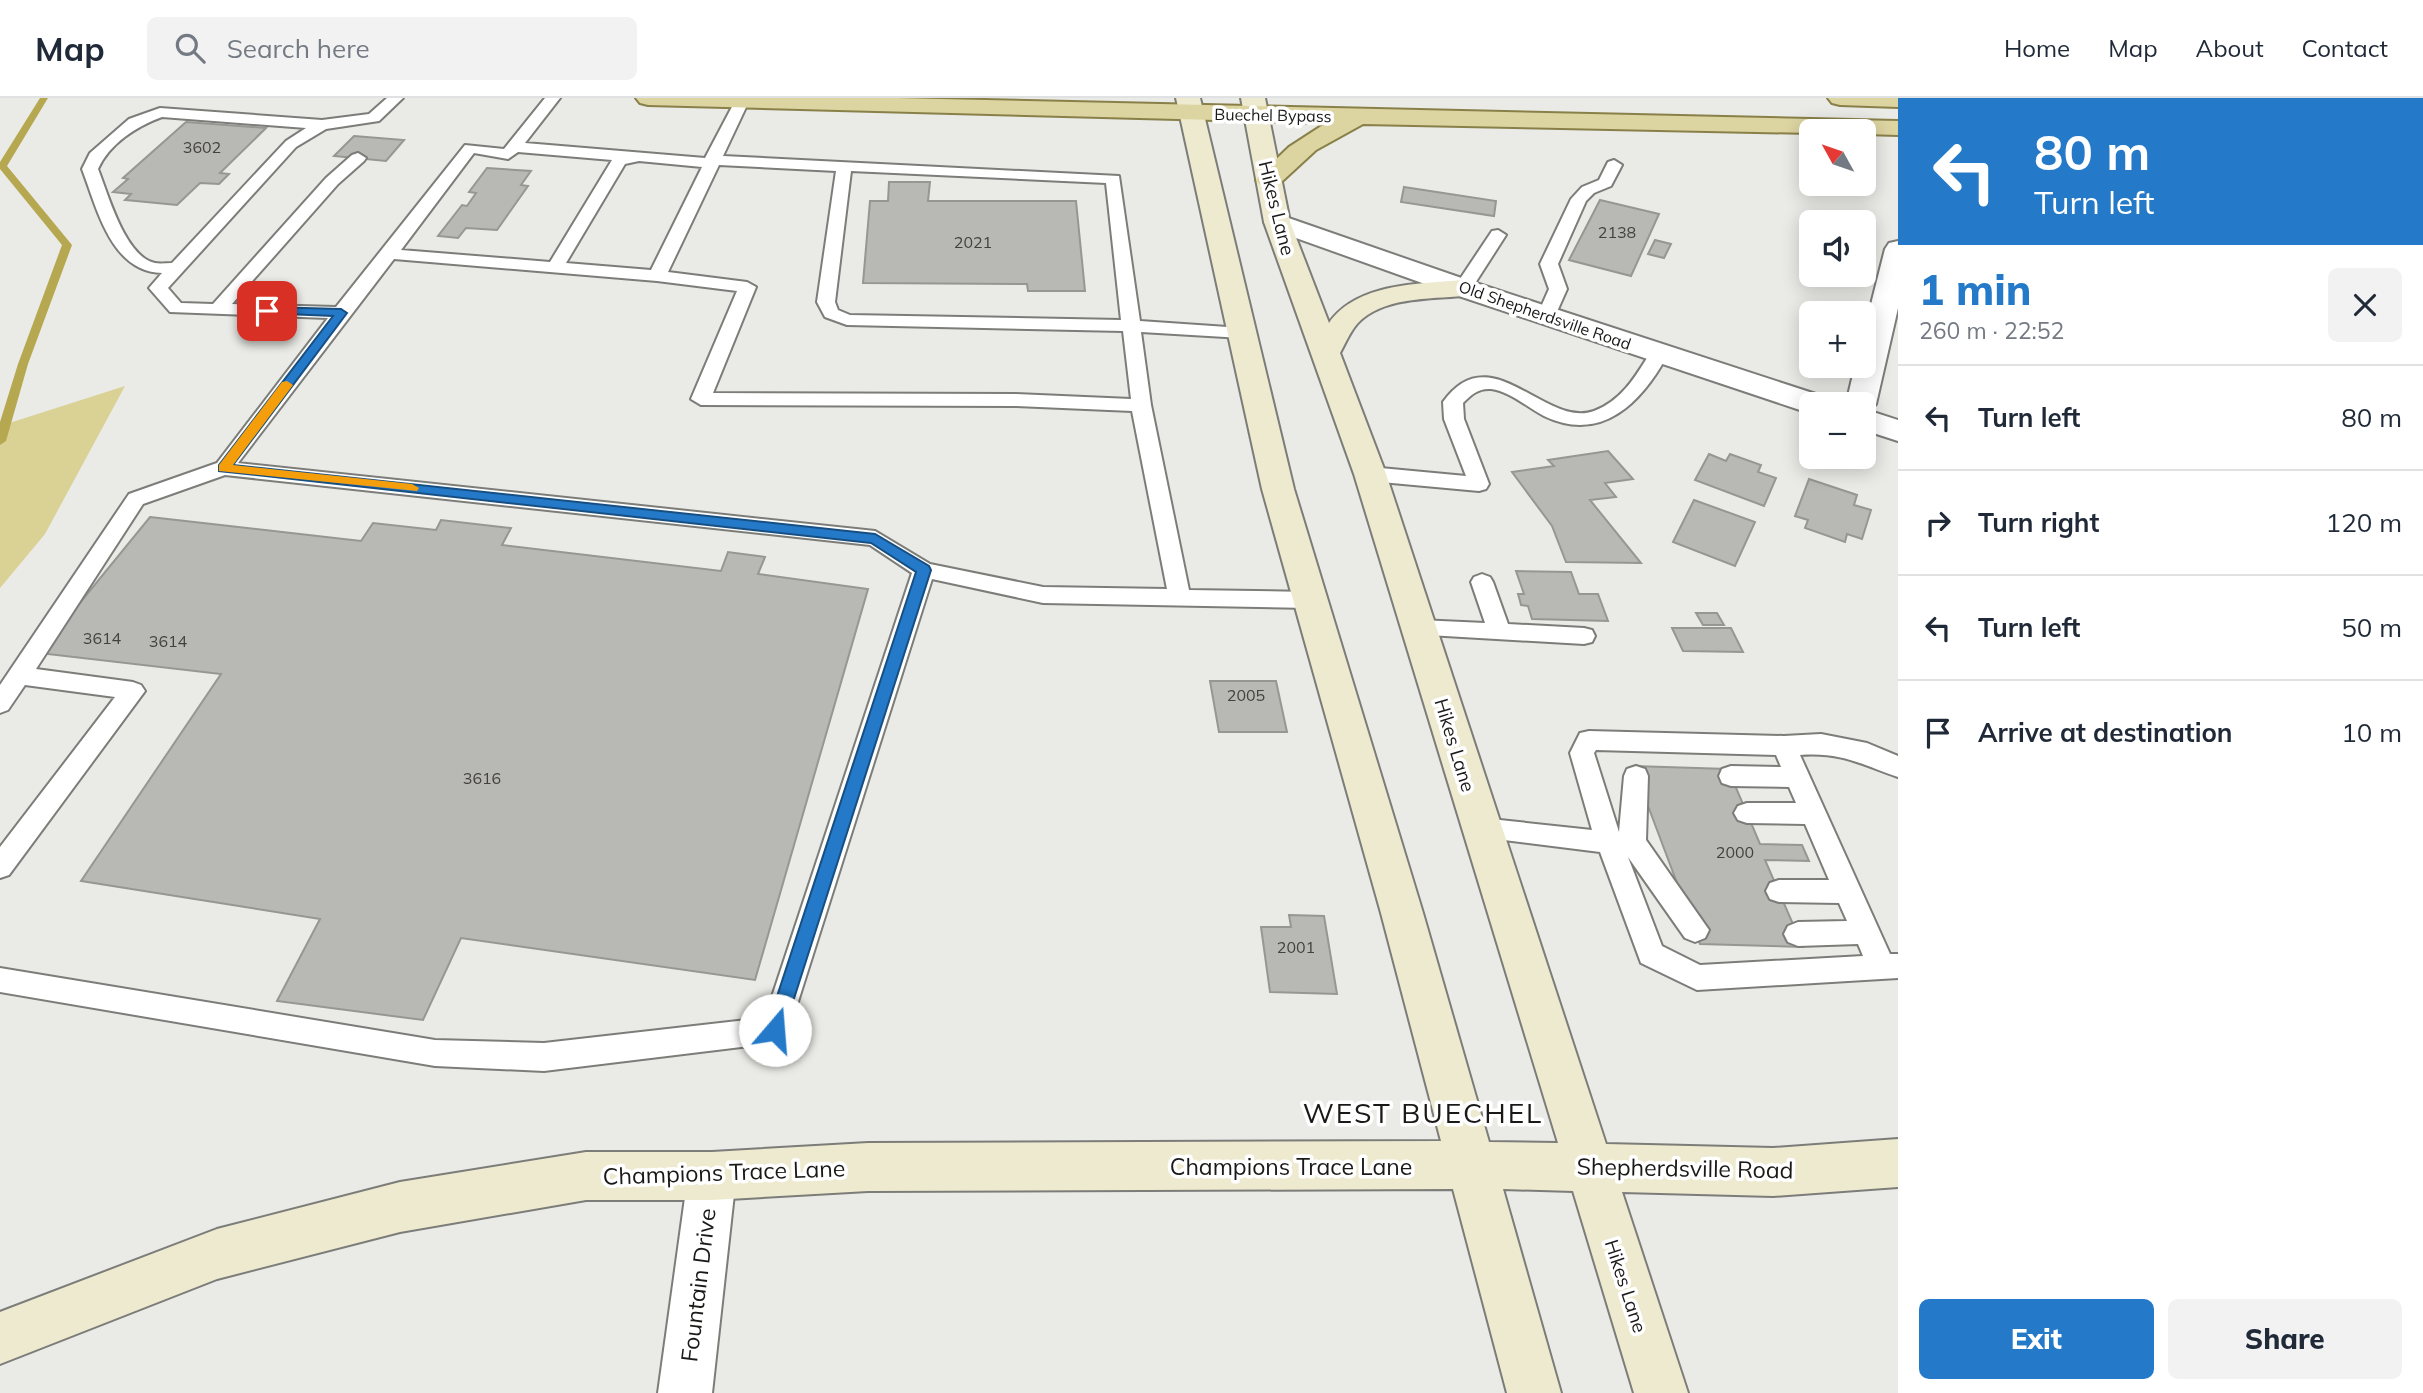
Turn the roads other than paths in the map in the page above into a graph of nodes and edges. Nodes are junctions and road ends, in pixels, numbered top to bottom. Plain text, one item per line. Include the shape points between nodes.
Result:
1 (397, 98) edge
2 (553, 98) edge
3 (648, 98) edge
4 (1840, 98) edge
5 (743, 100) edge
6 (1898, 100) edge
7 (1189, 106) edge
8 (1255, 107) edge
9 (1362, 117) junction
10 (374, 118) junction
11 (322, 125) junction
12 (1898, 128) edge
13 (377, 138) dead end
14 (513, 147) junction
15 (626, 157) junction
16 (358, 158) dead end
17 (711, 161) junction
18 (1614, 165) dead end
19 (844, 166) junction
20 (1269, 180) junction
21 (1277, 222) junction
22 (1498, 235) dead end
23 (1898, 249) edge
24 (389, 254) junction
25 (176, 268) junction
26 (555, 268) junction
27 (657, 276) junction
28 (1463, 288) junction
29 (218, 309) junction
30 (341, 313) junction
31 (1546, 316) junction
32 (1133, 326) junction
33 (1242, 333) junction
34 (1659, 354) junction
35 (1324, 355) junction
36 (1864, 392) edge
37 (1799, 399) edge
38 (1142, 405) junction
39 (1876, 423) edge
40 (1898, 431) edge
41 (224, 468) junction
42 (1370, 474) junction
43 (924, 570) junction
44 (1482, 582) dead end
45 (1180, 599) junction
46 (1310, 600) junction
47 (1419, 628) junction
48 (1500, 634) junction
49 (1584, 636) dead end
50 (19, 675) junction
51 (0, 704) edge
52 (1784, 746) junction
53 (1898, 767) edge
54 (1636, 776) dead end
55 (1731, 776) dead end
56 (1797, 776) junction
57 (1651, 813) dead end
58 (1747, 813) dead end
59 (1813, 814) junction
60 (1481, 829) junction
61 (1621, 843) junction
62 (0, 867) edge
63 (1679, 890) dead end
64 (1779, 891) dead end
65 (1847, 892) junction
66 (1695, 930) dead end
67 (1866, 932) junction
68 (1798, 934) dead end
69 (1891, 967) edge
70 (0, 980) edge
71 (1898, 1164) edge
72 (1472, 1166) junction
73 (1588, 1167) junction
74 (712, 1176) junction
75 (0, 1338) edge
76 (685, 1393) edge
77 (1534, 1393) edge
78 (1661, 1393) edge

1 - 10 lane
2 - 14 lane
3 - 5 main road, Buechel Bypass
4 - 6 main road
5 - 7 main road, Buechel Bypass
5 - 17 lane
7 - 8 main road, Buechel Bypass
7 - 33 main road
8 - 9 main road, Buechel Bypass
8 - 20 main road, Hikes Lane
9 - 12 main road, Buechel Bypass
9 - 20 main road via 1310,141
10 - 11 lane
10 - 13 lane
11 - 25 lane via 291,144
11 - 25 lane via 160,112 134,122 96,156 90,169 117,236 148,267
14 - 15 lane
14 - 24 lane via 508,154 470,148
15 - 17 lane
15 - 26 lane via 619,161
16 - 29 lane
17 - 19 lane
17 - 27 lane
18 - 31 lane via 1605,183 1579,199 1549,264 1558,289
19 - 32 lane via 1113,179
19 - 32 lane via 826,302 831,313 847,320
20 - 21 main road, Hikes Lane
21 - 28 street, Old Shepherdsville Road
21 - 35 main road, Hikes Lane
22 - 28 lane
23 - 36 street
24 - 26 lane
24 - 30 lane
25 - 29 lane via 158,288 176,308
26 - 27 lane
27 - 38 lane via 747,287 701,399
28 - 31 street, Old Shepherdsville Road
28 - 35 main road via 1417,293 1358,309
29 - 30 lane
30 - 41 lane
31 - 34 street, Old Shepherdsville Road
32 - 33 lane
32 - 38 lane
33 - 46 main road via 1278,489
34 - 37 street, Old Shepherdsville Road
34 - 42 lane via 1626,402 1595,417 1554,414 1519,392 1496,385 1472,386 1459,394 1453,402 1454,419 1479,484
35 - 42 main road, Hikes Lane
38 - 45 lane
39 - 40 street
41 - 43 lane via 875,538
41 - 50 lane via 136,499
42 - 47 main road, Hikes Lane
43 - 45 lane via 1043,595
43 - 70 lane via 775,1030 544,1057 435,1053
44 - 48 lane
45 - 46 lane
46 - 72 main road
47 - 48 lane
47 - 60 main road, Hikes Lane
48 - 49 lane
50 - 51 lane
50 - 62 lane via 133,691
52 - 53 lane via 1821,744 1867,753
52 - 56 lane
52 - 61 lane via 1589,740 1582,753
54 - 61 lane
55 - 56 lane
56 - 59 lane
57 - 61 lane
58 - 59 lane
59 - 65 lane
60 - 61 lane
60 - 73 main road, Hikes Lane
61 - 63 lane
61 - 66 lane
61 - 69 lane via 1651,954 1697,978
64 - 65 lane
65 - 67 lane
67 - 68 lane
67 - 69 lane
71 - 73 main road, Shepherdsville Road via 1773,1172
72 - 73 main road, Shepherdsville Road
72 - 74 main road, Champions Trace Lane via 868,1167
72 - 77 main road
73 - 78 main road, Hikes Lane
74 - 75 main road, Champions Trace Lane via 586,1176 400,1207 216,1254
74 - 76 street, Fountain Drive

